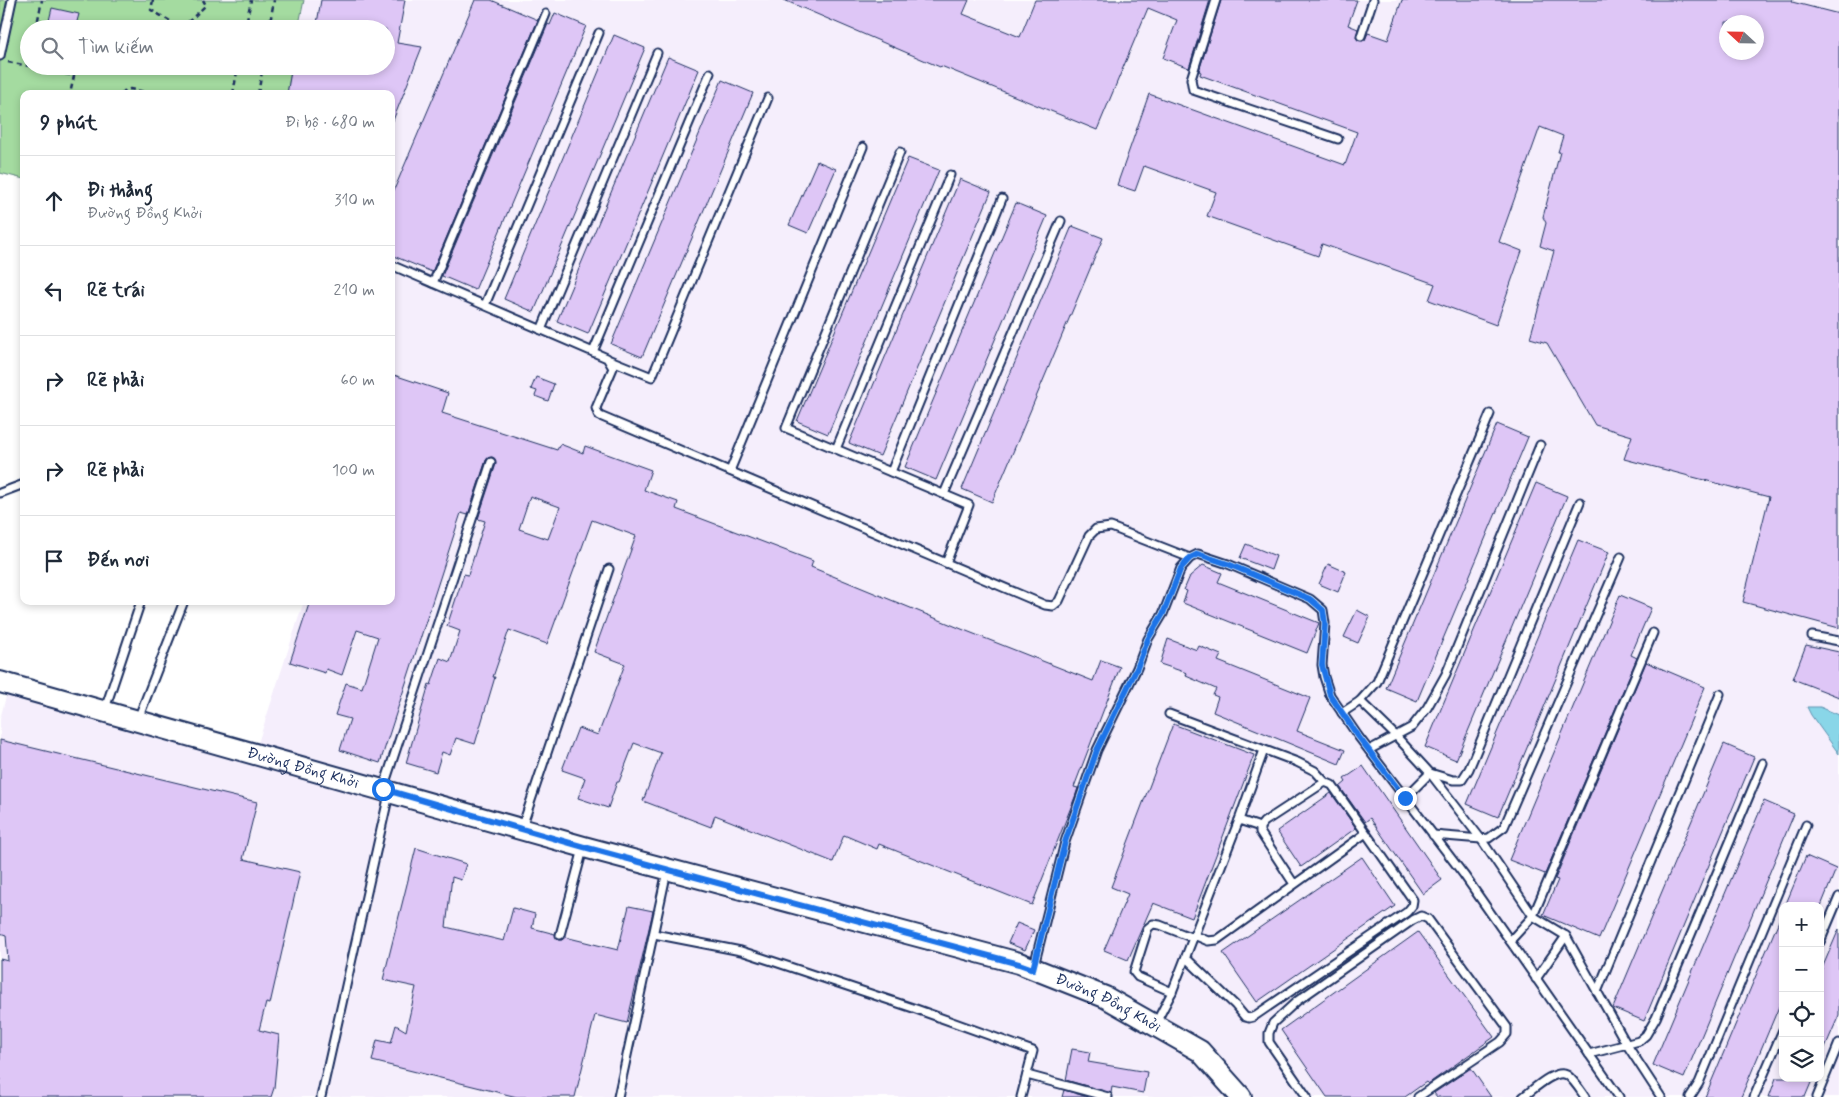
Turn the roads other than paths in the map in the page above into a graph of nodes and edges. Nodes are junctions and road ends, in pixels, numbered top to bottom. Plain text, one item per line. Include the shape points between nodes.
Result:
1 (12, 0) edge
2 (1216, 0) edge
3 (1373, 0) edge
4 (546, 14) dead end
5 (599, 33) dead end
6 (1361, 36) dead end
7 (657, 53) dead end
8 (0, 58) edge
9 (710, 74) dead end
10 (768, 98) dead end
11 (1338, 139) dead end
12 (863, 147) dead end
13 (900, 152) dead end
14 (950, 175) dead end
15 (1002, 199) dead end
16 (1061, 221) dead end
17 (395, 267) edge
18 (433, 283) junction
19 (485, 306) junction
20 (541, 330) junction
21 (594, 352) junction
22 (608, 358) junction
23 (1490, 414) dead end
24 (1540, 445) dead end
25 (836, 449) junction
26 (492, 462) dead end
27 (730, 471) junction
28 (891, 472) junction
29 (20, 486) edge
30 (0, 493) edge
31 (944, 494) junction
32 (1580, 502) dead end
33 (1621, 557) dead end
34 (1190, 558) junction
35 (946, 563) junction
36 (609, 569) dead end
37 (140, 605) edge
38 (182, 605) edge
39 (1654, 633) dead end
40 (1812, 636) dead end
41 (1839, 641) edge
42 (0, 682) edge
43 (1720, 694) dead end
44 (1360, 701) junction
45 (104, 712) junction
46 (1342, 713) junction
47 (1169, 714) dead end
48 (137, 721) junction
49 (1396, 736) junction
50 (1264, 750) junction
51 (1368, 750) junction
52 (1762, 763) dead end
53 (1430, 774) junction
54 (1325, 782) junction
55 (386, 790) junction
56 (1405, 798) junction
57 (1239, 820) junction
58 (1806, 825) dead end
59 (1260, 827) junction
60 (521, 829) junction
61 (1366, 833) junction
62 (1433, 835) junction
63 (1481, 839) junction
64 (584, 847) junction
65 (668, 869) junction
66 (1294, 884) junction
67 (1839, 897) edge
68 (1533, 916) junction
69 (1824, 933) edge
70 (654, 934) junction
71 (560, 935) dead end
72 (1566, 936) junction
73 (1194, 937) junction
74 (1510, 941) junction
75 (1186, 958) junction
76 (1033, 969) junction
77 (1536, 979) junction
78 (1172, 992) junction
79 (1597, 992) junction
80 (1159, 1017) dead end
81 (1780, 1037) edge
82 (1839, 1043) edge
83 (1627, 1045) junction
84 (1589, 1054) junction
85 (1027, 1075) junction
86 (321, 1097) edge
87 (618, 1097) edge
88 (1021, 1097) edge
89 (1108, 1097) edge
90 (1241, 1097) edge
91 (1307, 1097) edge
92 (1418, 1097) edge
93 (1523, 1097) edge
94 (1585, 1097) edge
95 (1619, 1097) edge
96 (1662, 1097) edge
97 (1690, 1097) edge
98 (1754, 1097) edge
99 (1817, 1097) edge

1 - 8 lane
2 - 11 lane via 1193,70 1193,90
3 - 6 lane
4 - 18 lane
5 - 19 lane
7 - 20 lane
9 - 21 lane
10 - 22 lane via 652,378
12 - 27 lane
13 - 25 lane via 786,428
14 - 25 lane
15 - 28 lane
16 - 31 lane
17 - 18 lane
18 - 19 lane
19 - 20 lane
20 - 21 lane
21 - 22 lane
22 - 27 lane via 613,368 596,408 598,414
23 - 44 lane via 1377,682
24 - 49 lane via 1446,674 1412,727
25 - 28 lane
26 - 55 lane
27 - 35 lane
28 - 31 lane
29 - 30 lane
31 - 35 lane via 969,505
32 - 53 lane via 1470,769 1462,780
33 - 63 lane via 1504,827 1489,838
34 - 35 lane via 1111,527 1096,529 1089,536 1059,601 1053,606
34 - 46 lane via 1198,554 1228,564 1310,599 1323,610 1324,677 1330,695
34 - 76 lane via 1181,568 1163,614 1148,639 1097,750 1065,842
36 - 60 lane
37 - 45 lane
38 - 48 lane
39 - 68 lane
40 - 41 lane
42 - 45 main road, Đường Đồng Khởi
43 - 79 lane
44 - 46 lane
44 - 49 lane
45 - 48 main road, Đường Đồng Khởi
46 - 51 lane
47 - 50 lane
48 - 55 main road, Đường Đồng Khởi
49 - 51 lane
49 - 53 lane
50 - 54 lane via 1315,771
50 - 57 lane
51 - 56 lane
52 - 83 lane via 1656,1018 1646,1035
53 - 56 lane
53 - 63 lane
54 - 59 lane
54 - 61 lane via 1332,785
55 - 60 main road, Đường Đồng Khởi
55 - 86 lane
56 - 62 lane
57 - 59 lane
57 - 73 lane
58 - 97 lane
59 - 66 lane via 1260,832
60 - 64 main road, Đường Đồng Khởi
61 - 66 lane
61 - 75 lane via 1413,900 1407,912 1249,1018
62 - 63 lane
62 - 74 lane
63 - 68 lane
64 - 65 main road, Đường Đồng Khởi
64 - 71 lane
65 - 70 lane
65 - 76 main road, Đường Đồng Khởi
66 - 73 lane via 1216,940
67 - 69 lane
68 - 72 lane
68 - 74 lane
70 - 85 lane via 741,951 1033,1051
70 - 87 lane
72 - 77 lane
72 - 79 lane
73 - 75 lane
73 - 78 lane via 1160,925 1153,924 1148,928 1134,972
74 - 77 lane
75 - 78 lane
76 - 90 main road, Đường Đồng Khởi via 1105,996 1200,1051
77 - 84 lane
78 - 80 lane
79 - 83 lane
81 - 98 lane
82 - 99 lane
83 - 84 lane
83 - 96 lane
84 - 95 lane
85 - 88 lane
85 - 89 lane
91 - 92 lane via 1269,1042 1268,1033 1273,1023 1297,1001 1421,916 1428,919 1507,1028 1507,1034
93 - 94 lane via 1554,1074 1569,1076

